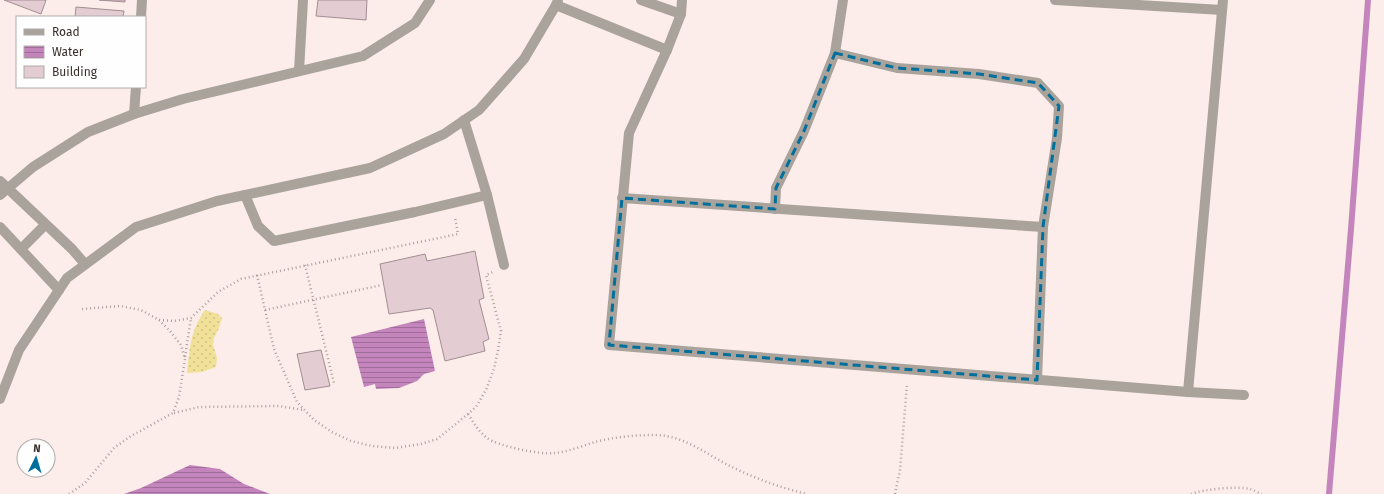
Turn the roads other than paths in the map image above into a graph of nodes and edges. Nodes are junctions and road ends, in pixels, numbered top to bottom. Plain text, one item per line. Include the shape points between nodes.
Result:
1 (142, 0) edge
2 (303, 0) edge
3 (430, 0) edge
4 (641, 0) edge
5 (682, 0) edge
6 (844, 0) edge
7 (1055, 0) edge
8 (557, 3) edge
9 (1223, 5) edge
10 (681, 14) junction
11 (141, 16) edge
12 (667, 50) junction
13 (835, 53) junction
14 (299, 71) junction
15 (136, 88) edge
16 (134, 114) junction
17 (464, 120) junction
18 (0, 181) edge
19 (4, 192) edge
20 (245, 195) junction
21 (488, 195) junction
22 (622, 198) junction
23 (775, 209) junction
24 (45, 225) junction
25 (0, 227) edge
26 (1043, 227) junction
27 (21, 249) junction
28 (85, 264) junction
29 (504, 265) road end
30 (59, 290) junction
31 (1037, 380) junction
32 (1188, 392) junction
33 (1244, 396) dead end
34 (0, 399) edge

1 - 11 street
2 - 14 street
3 - 14 street via 415,23 363,56
4 - 10 street
5 - 10 street
6 - 13 street
7 - 9 street
8 - 12 street
8 - 17 street via 524,59 479,110
9 - 32 street
10 - 12 street
12 - 22 street via 629,134
13 - 23 street via 804,131 776,188
13 - 26 street via 897,68 979,74 1038,83 1059,106 1057,138
14 - 16 street via 183,99
15 - 16 street
16 - 19 street via 88,132 33,167
17 - 20 street via 444,134 370,168
17 - 21 street
18 - 19 street
19 - 24 street
20 - 21 street via 258,226 274,241
20 - 28 street via 217,201 136,227
21 - 29 street
22 - 23 street
22 - 31 street via 609,345
23 - 26 street
24 - 27 street
24 - 28 street
25 - 27 street
26 - 31 street
27 - 30 street
28 - 30 street via 67,278
30 - 34 street via 18,350
31 - 32 street
32 - 33 street

